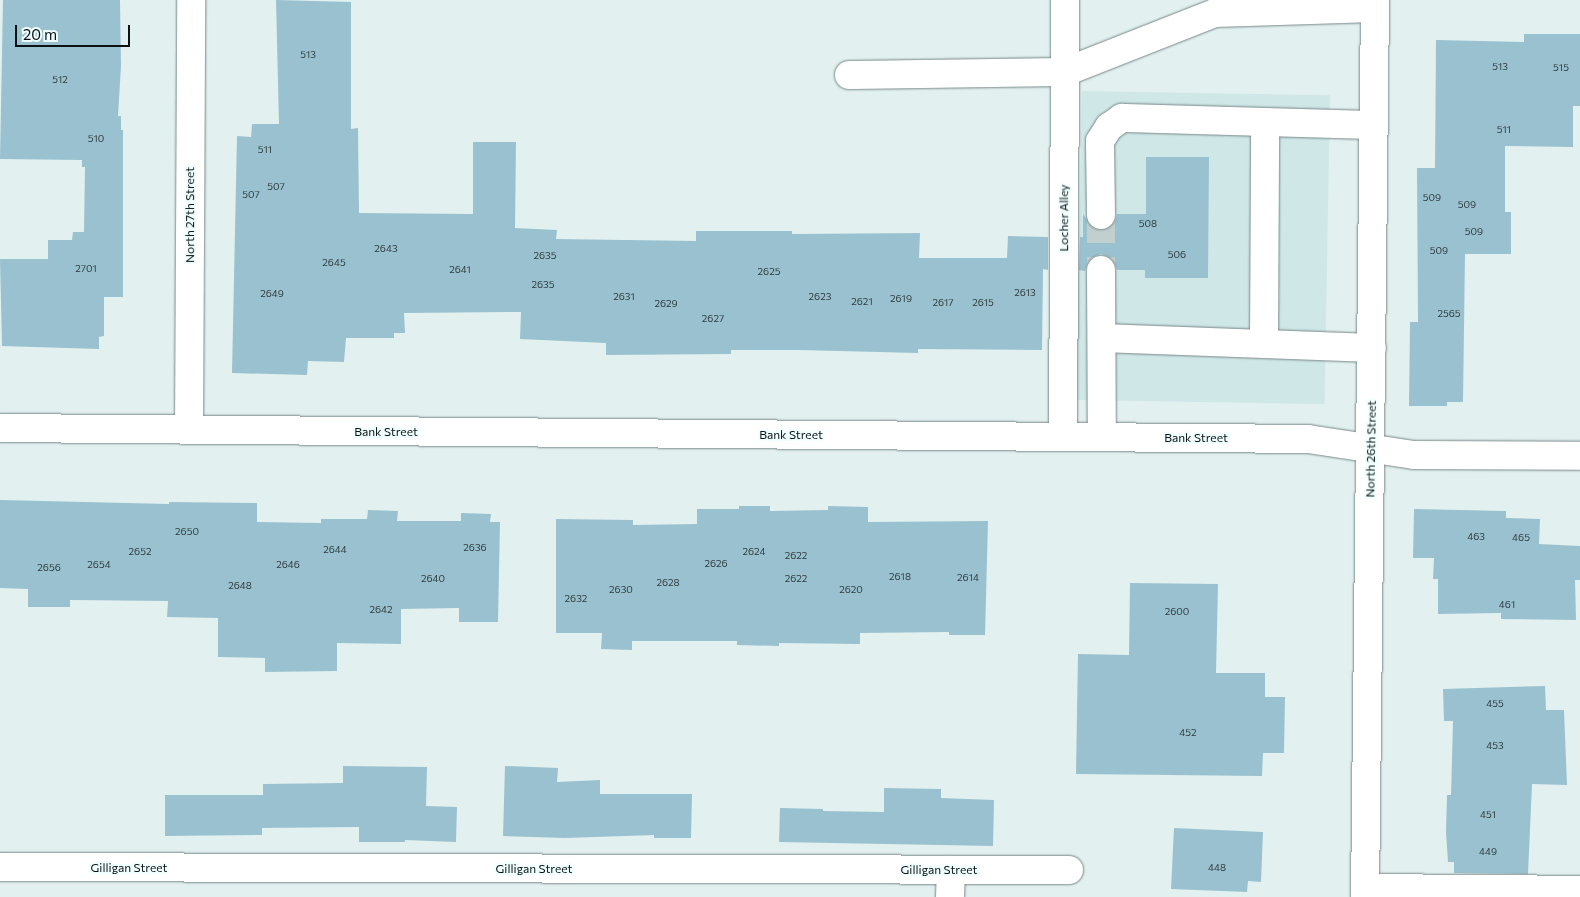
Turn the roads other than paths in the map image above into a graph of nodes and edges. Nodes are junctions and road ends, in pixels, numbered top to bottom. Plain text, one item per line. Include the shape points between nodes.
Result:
1 (192, 0) edge
2 (1065, 0) edge
3 (1375, 4) edge
4 (1064, 72) junction
5 (849, 75) dead end
6 (1265, 122) junction
7 (1374, 125) junction
8 (1101, 214) tunnel mouth
9 (1101, 270) tunnel mouth
10 (1102, 338) junction
11 (1264, 344) junction
12 (1372, 348) junction
13 (0, 428) edge
14 (189, 430) junction
15 (1063, 437) junction
16 (1102, 437) junction
17 (1371, 448) junction
18 (1580, 456) edge
19 (0, 867) edge
20 (951, 870) junction
21 (1069, 870) dead end
22 (1580, 890) edge
23 (1365, 893) edge
24 (950, 897) edge

1 - 14 street, North 27th Street
2 - 4 street, Locher Alley
3 - 4 street via 1215,12
3 - 7 street, North 26th Street
4 - 5 street
4 - 15 street, Locher Alley
6 - 7 street
6 - 8 street via 1122,118 1109,127 1100,141
6 - 11 street
7 - 12 street, North 26th Street
9 - 10 street
10 - 11 street
10 - 16 street
11 - 12 street
12 - 17 street, North 26th Street
13 - 14 street, Bank Street
14 - 15 street, Bank Street
15 - 16 street, Bank Street
16 - 17 street, Bank Street via 1308,439
17 - 18 street, Bank Street via 1414,455
17 - 23 street, North 26th Street
19 - 20 street, Gilligan Street
20 - 21 street, Gilligan Street
20 - 24 street
22 - 23 street

